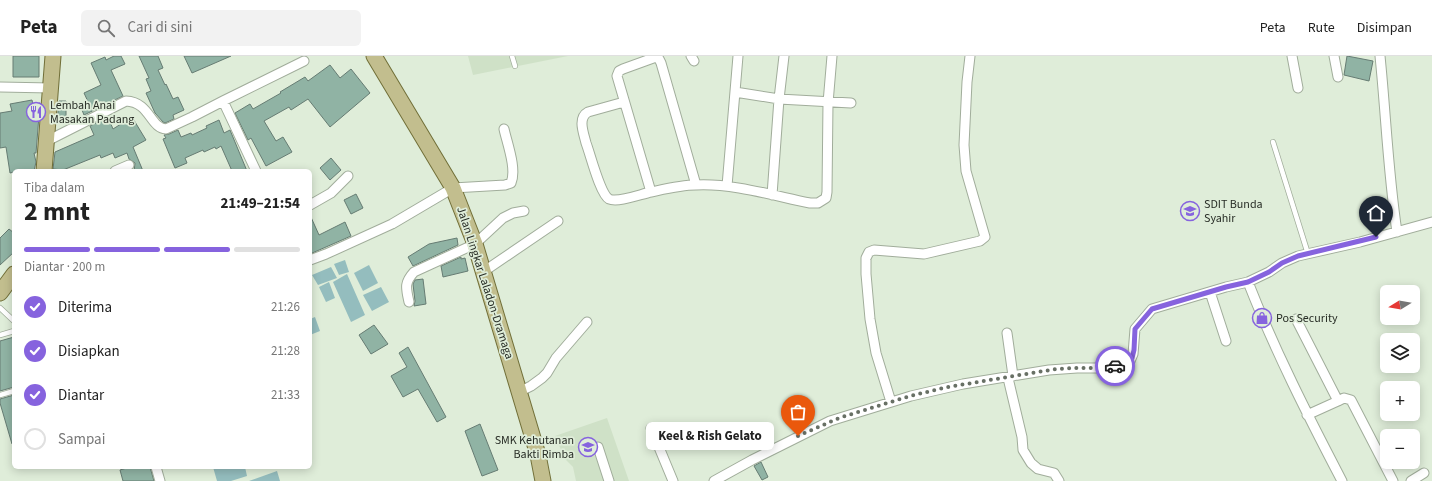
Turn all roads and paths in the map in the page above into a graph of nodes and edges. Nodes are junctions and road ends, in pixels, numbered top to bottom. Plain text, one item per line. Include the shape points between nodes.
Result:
1 (53, 56) edge
2 (374, 56) edge
3 (512, 56) edge
4 (738, 56) edge
5 (784, 56) edge
6 (832, 56) edge
7 (970, 56) edge
8 (1292, 56) edge
9 (1334, 56) edge
10 (1380, 56) edge
11 (304, 61) dead end
12 (515, 66) dead end
13 (1338, 77) dead end
14 (0, 87) edge
15 (52, 88) junction
16 (1298, 88) dead end
17 (735, 92) junction
18 (779, 99) junction
19 (223, 100) junction
20 (624, 102) junction
21 (828, 103) junction
22 (851, 103) dead end
23 (504, 129) dead end
24 (47, 141) junction
25 (1273, 142) dead end
26 (129, 166) dead end
27 (44, 169) edge
28 (121, 169) edge
29 (255, 169) edge
30 (348, 176) dead end
31 (696, 185) junction
32 (727, 186) junction
33 (453, 188) junction
34 (650, 192) junction
35 (772, 195) junction
36 (312, 204) edge
37 (524, 211) dead end
38 (558, 221) dead end
39 (1432, 222) edge
40 (1397, 232) junction
41 (475, 244) junction
42 (1308, 254) junction
43 (312, 259) edge
44 (483, 272) junction
45 (12, 278) edge
46 (1248, 282) junction
47 (1210, 292) junction
48 (4, 293) edge
49 (0, 297) edge
50 (409, 302) dead end
51 (0, 308) edge
52 (12, 319) edge
53 (1296, 319) dead end
54 (587, 322) dead end
55 (12, 332) edge
56 (1007, 333) dead end
57 (0, 335) edge
58 (1226, 341) dead end
59 (1011, 377) junction
60 (12, 392) edge
61 (519, 392) junction
62 (0, 395) edge
63 (1338, 401) junction
64 (891, 402) junction
65 (1307, 415) junction
66 (651, 428) dead end
67 (598, 447) dead end
68 (157, 469) edge
69 (1424, 473) dead end
70 (160, 481) edge
71 (543, 481) edge
72 (609, 481) edge
73 (673, 481) edge
74 (714, 481) edge
75 (1059, 481) edge
76 (1342, 481) edge
77 (1394, 481) edge
78 (1411, 481) edge

1 - 15 main road
2 - 33 main road, Jalan Lingkar Laladon-Dramaga
3 - 12 lane
4 - 17 street
5 - 18 street
6 - 21 street
7 - 64 street via 964,145 966,171 985,237 980,241 924,254 874,250 869,252 866,258 870,319 876,353
8 - 16 street
9 - 13 street
10 - 40 street via 1386,110 1387,151
11 - 19 street
14 - 15 street
15 - 24 main road
17 - 18 street
17 - 32 street
18 - 21 street
18 - 35 street
19 - 24 street via 166,129 157,126 139,104 126,101
19 - 29 street
20 - 31 street via 619,71 658,58
20 - 34 street
20 - 34 street via 586,114 582,118 584,136 607,198 614,200
21 - 22 street
21 - 35 street via 826,198 818,203 810,203
23 - 33 street via 514,175 511,183
24 - 27 main road
25 - 42 lane
26 - 28 street
30 - 36 street via 331,193
31 - 32 street
31 - 34 street
32 - 35 street
33 - 41 main road, Jalan Lingkar Laladon-Dramaga
33 - 43 street via 392,224
37 - 41 street via 503,218
38 - 44 street
39 - 40 street
40 - 42 street
41 - 44 main road, Jalan Lingkar Laladon-Dramaga
41 - 50 street via 414,272 408,278 406,288
42 - 46 street via 1282,263
44 - 61 main road, Jalan Lingkar Laladon-Dramaga
45 - 48 main road
46 - 47 street
46 - 65 street
47 - 58 street
47 - 59 street via 1152,309 1135,329 1133,354 1130,361 1124,364 1097,368 1063,368
48 - 49 lane
51 - 52 lane
53 - 63 street
54 - 61 street via 556,358 547,373
55 - 57 lane
56 - 59 street
59 - 64 street via 948,387
59 - 75 street via 1023,450 1031,463 1038,469 1054,473
60 - 62 lane
61 - 71 main road, Jalan Lingkar Laladon-Dramaga via 538,454
63 - 65 street
63 - 77 street via 1344,398 1351,400
64 - 74 street via 825,423
65 - 76 street
66 - 73 street
67 - 72 street
68 - 70 street
69 - 78 street

